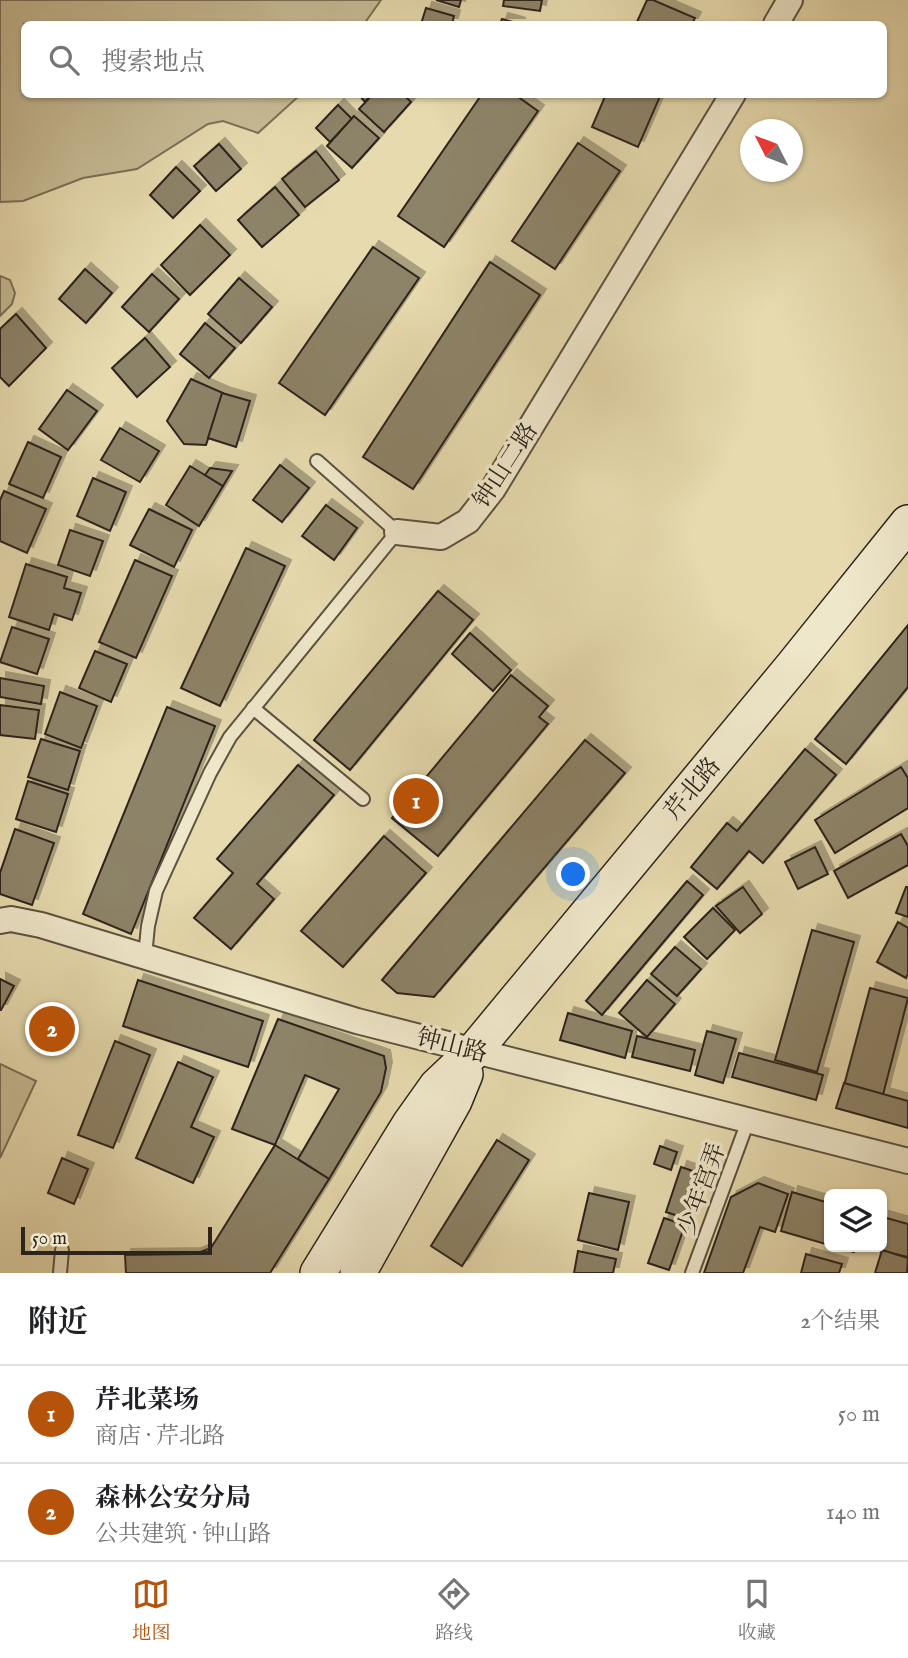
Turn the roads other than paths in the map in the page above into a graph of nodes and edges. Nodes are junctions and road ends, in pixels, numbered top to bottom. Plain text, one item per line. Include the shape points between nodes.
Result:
1 (790, 0) edge
2 (778, 21) edge
3 (731, 98) edge
4 (317, 461) dead end
5 (908, 523) edge
6 (397, 533) junction
7 (253, 708) junction
8 (363, 799) dead end
9 (0, 921) edge
10 (145, 956) junction
11 (474, 1051) junction
12 (748, 1121) junction
13 (908, 1161) edge
14 (62, 1250) dead end
15 (60, 1273) edge
16 (318, 1273) edge
17 (358, 1273) edge
18 (692, 1273) edge

1 - 2 street
3 - 6 street, 钟山二路 via 493,489 468,520 441,537
4 - 6 lane
5 - 11 main road, 芹北路
6 - 7 lane
7 - 8 lane
7 - 10 lane via 210,774 156,891
9 - 10 street, 钟山路 via 41,925
10 - 11 street, 钟山路 via 357,1021
11 - 12 street, 钟山路
11 - 16 main road, 芹北路 via 437,1086 410,1124
11 - 17 main road, 芹北路 via 454,1101
12 - 13 street, 钟山路
12 - 18 lane, 少年宫弄
14 - 15 lane

